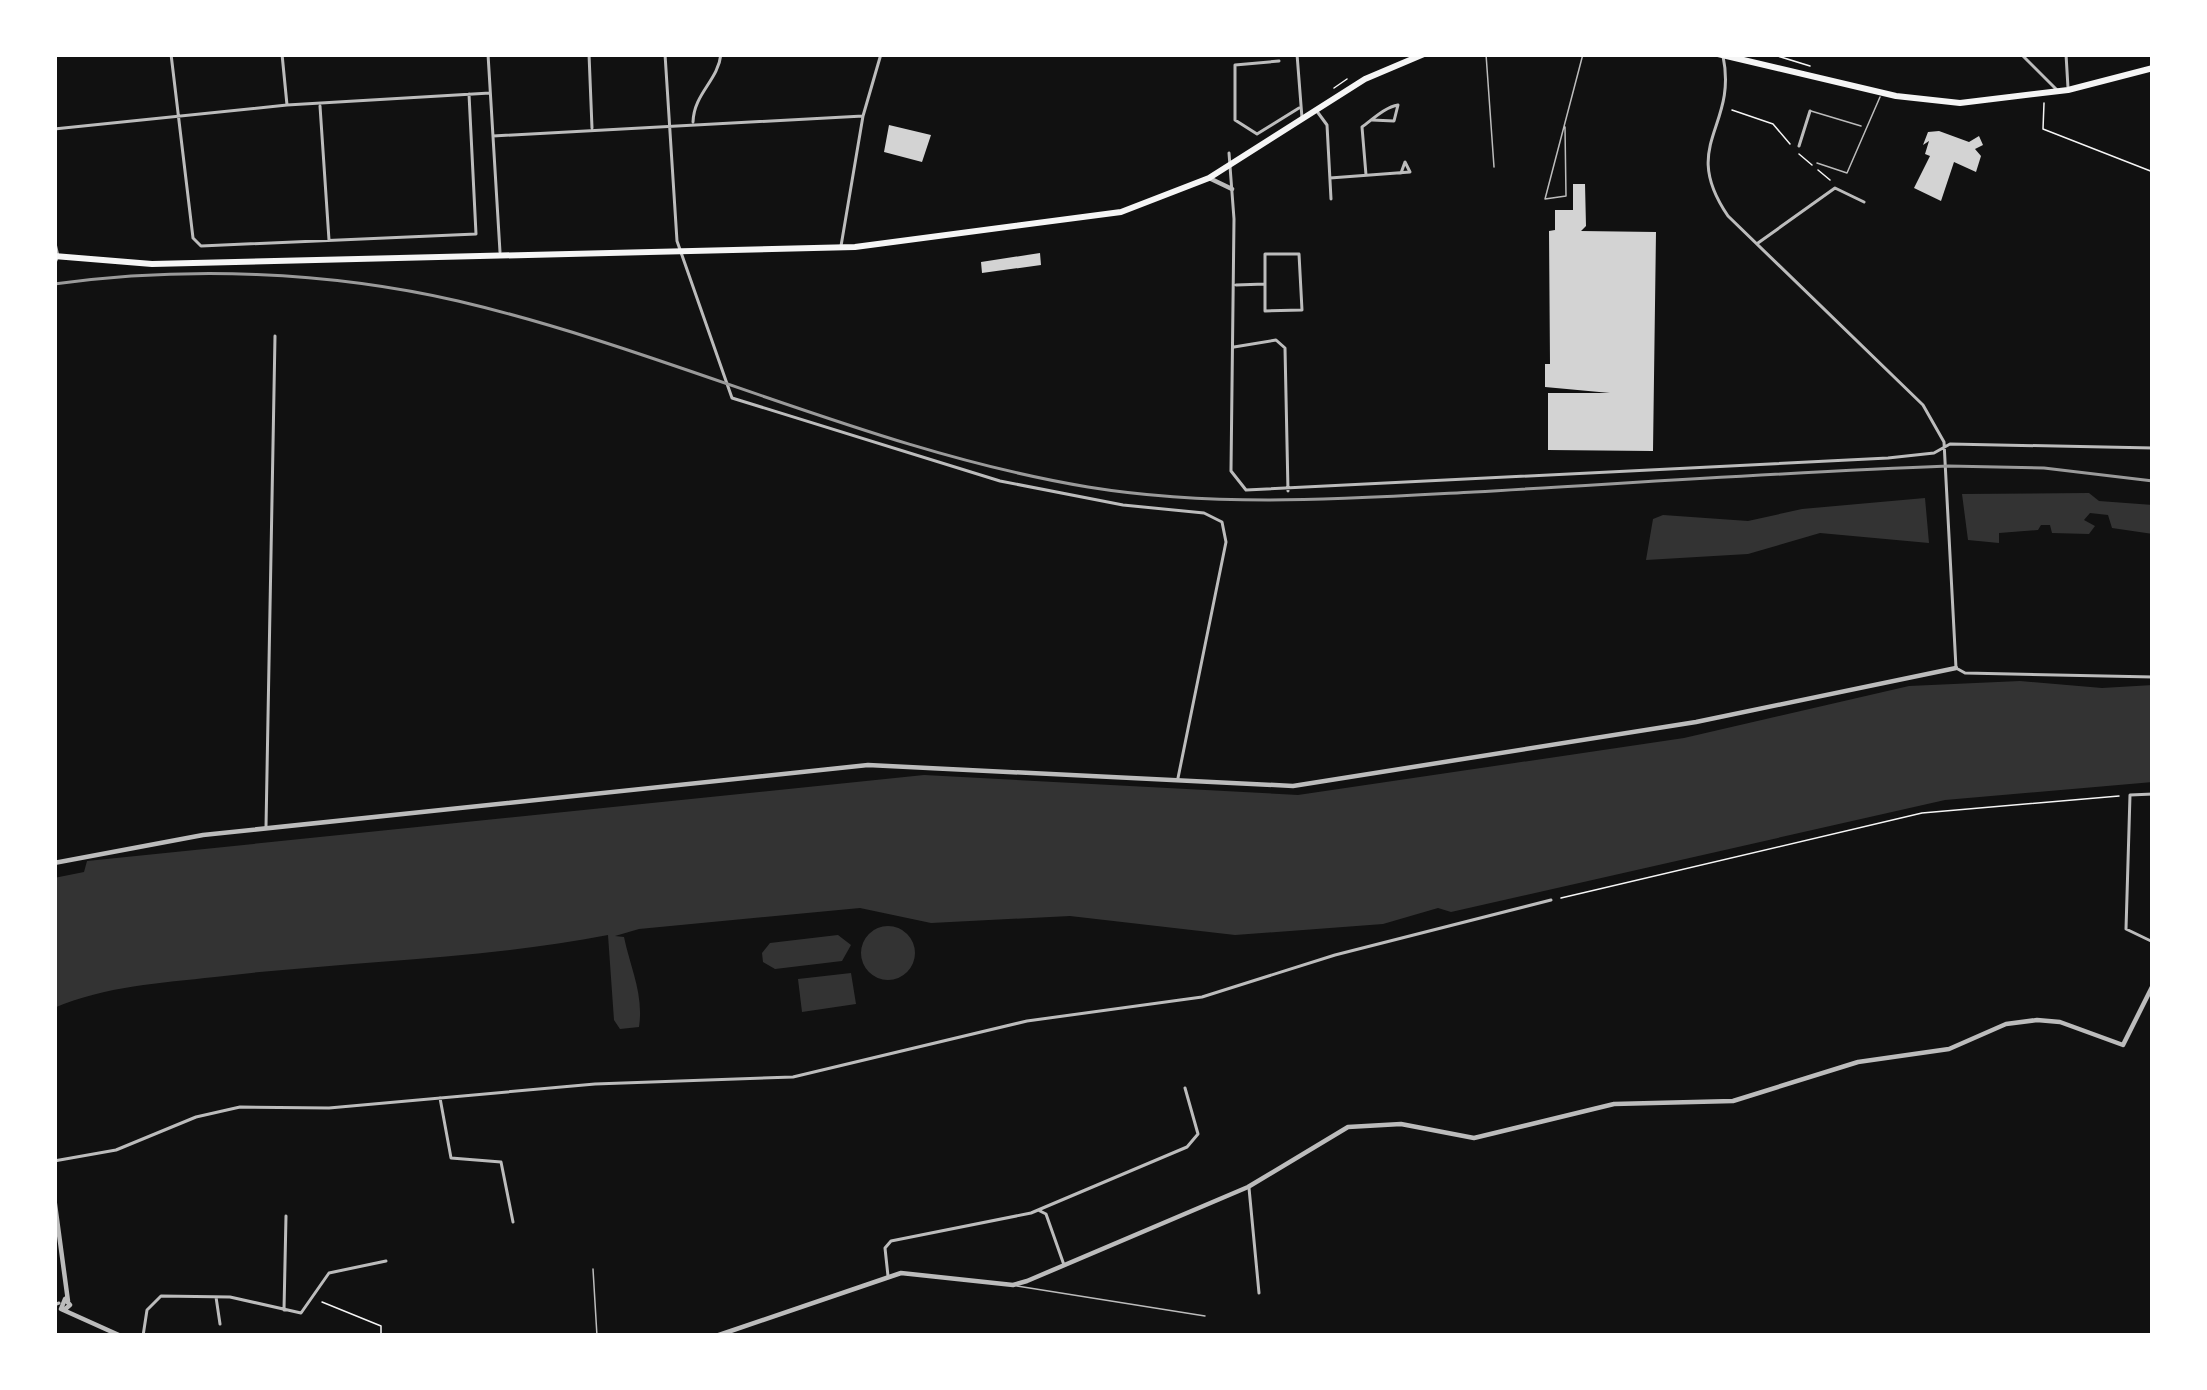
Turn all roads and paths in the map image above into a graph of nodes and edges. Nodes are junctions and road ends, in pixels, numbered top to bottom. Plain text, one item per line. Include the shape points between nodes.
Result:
1 (171, 54) edge
2 (282, 54) edge
3 (488, 54) edge
4 (589, 54) edge
5 (665, 54) edge
6 (721, 54) edge
7 (880, 54) edge
8 (1297, 54) edge
9 (1424, 54) edge
10 (1486, 54) edge
11 (1583, 54) edge
12 (1722, 54) edge
13 (1771, 54) edge
14 (2021, 54) edge
15 (2066, 54) edge
16 (1279, 61) dead end
17 (1289, 62) dead end
18 (1297, 62) junction
19 (2153, 68) edge
20 (1825, 70) dead end
21 (2068, 89) junction
22 (2057, 91) junction
23 (490, 93) junction
24 (1881, 93) junction
25 (2045, 93) junction
26 (470, 94) junction
27 (320, 103) junction
28 (287, 105) junction
29 (1299, 108) junction
30 (1722, 108) junction
31 (1316, 110) junction
32 (1810, 110) joint
33 (179, 116) junction
34 (863, 116) junction
35 (1303, 118) junction
36 (1372, 120) dead end
37 (693, 124) junction
38 (671, 125) junction
39 (1565, 127) junction
40 (1865, 127) junction
41 (54, 129) edge
42 (592, 129) junction
43 (493, 136) junction
44 (1799, 146) dead end
45 (1229, 153) dead end
46 (1817, 163) dead end
47 (1231, 165) junction
48 (1495, 167) dead end
49 (2153, 172) edge
50 (1401, 173) dead end
51 (1366, 176) junction
52 (1209, 178) junction
53 (1330, 178) junction
54 (1841, 188) junction
55 (1232, 189) junction
56 (1331, 200) dead end
57 (1864, 202) dead end
58 (54, 239) edge
59 (329, 242) junction
60 (1756, 244) junction
61 (841, 248) junction
62 (679, 250) junction
63 (500, 254) junction
64 (56, 256) edge
65 (54, 265) edge
66 (1265, 284) junction
67 (1234, 285) junction
68 (275, 336) dead end
69 (1232, 347) junction
70 (1946, 446) junction
71 (2153, 448) edge
72 (1288, 491) junction
73 (1956, 668) junction
74 (2153, 677) edge
75 (1177, 779) junction
76 (2153, 794) edge
77 (2130, 795) junction
78 (266, 829) junction
79 (54, 863) edge
80 (1552, 900) joint
81 (2153, 942) edge
82 (2153, 985) edge
83 (2151, 996) edge
84 (1185, 1088) dead end
85 (440, 1096) junction
86 (54, 1161) edge
87 (1249, 1187) junction
88 (54, 1197) edge
89 (1039, 1210) junction
90 (286, 1216) dead end
91 (513, 1222) dead end
92 (386, 1262) dead end
93 (1064, 1265) junction
94 (593, 1269) dead end
95 (888, 1276) junction
96 (1013, 1285) junction
97 (1259, 1293) dead end
98 (217, 1295) junction
99 (314, 1299) junction
100 (61, 1305) edge
101 (284, 1312) junction
102 (1204, 1316) dead end
103 (220, 1324) dead end
104 (121, 1336) edge
105 (143, 1336) edge
106 (381, 1336) edge
107 (597, 1336) edge
108 (716, 1336) edge

1 - 33 street
2 - 28 street
3 - 23 street
4 - 42 street
5 - 38 street
6 - 37 street via 694,99
7 - 34 street
8 - 18 street
9 - 31 main road
10 - 48 lane
11 - 39 lane
12 - 24 main road
12 - 30 street
13 - 20 path
14 - 22 street
15 - 21 street
16 - 29 street via 1235,64 1235,120 1257,134
17 - 18 street
18 - 29 street
19 - 21 main road
21 - 22 main road
22 - 25 main road
23 - 26 street
23 - 43 street
24 - 25 main road via 1960,103
24 - 40 lane
25 - 49 path via 2043,129
26 - 27 street
26 - 59 street via 476,234
27 - 28 street
27 - 59 street
28 - 33 street
29 - 35 street
30 - 54 path via 1773,124
30 - 60 street via 1704,178
31 - 35 main road
31 - 53 street via 1327,125
32 - 40 lane
32 - 44 street
33 - 41 street
33 - 59 street via 193,238 201,246
34 - 37 street
34 - 61 street
35 - 47 main road
36 - 51 street via 1362,128
37 - 38 street
38 - 42 street
38 - 62 street
39 - 39 lane via 1567,193 1545,199
40 - 46 lane via 1847,173
42 - 43 street
43 - 63 street
45 - 47 street
47 - 52 main road
47 - 55 street
50 - 51 street
51 - 53 street
52 - 55 street
52 - 61 main road via 1121,212
53 - 56 street
54 - 57 street
54 - 60 street
55 - 67 street
58 - 64 street
60 - 70 street via 1923,405
61 - 62 main road
62 - 63 main road
62 - 75 street via 735,401 1000,481 1222,522 1226,542
63 - 64 main road via 152,264
64 - 65 street
66 - 66 street via 1265,311 1302,310 1299,254 1265,254
66 - 67 street
67 - 69 street
68 - 78 street
69 - 72 street via 1231,471 1251,491
69 - 72 street via 1276,340 1286,348
70 - 71 street
70 - 72 street via 1888,458
70 - 73 street
73 - 74 street
73 - 75 street via 1696,722 1293,786
75 - 78 street via 868,766
76 - 77 street
77 - 80 path via 1934,811
77 - 81 street via 2126,929
78 - 79 street
80 - 85 street via 1202,997 1027,1022 793,1077
82 - 83 street
83 - 87 street via 2123,1046 2037,1020 1710,1105 1614,1104 1474,1138 1369,1123 1330,1136
84 - 89 street via 1195,1141
85 - 86 street via 240,1107 116,1150
85 - 91 street via 451,1158 501,1162
87 - 93 street
87 - 97 street
88 - 100 street
89 - 93 street
89 - 95 street via 891,1240
90 - 101 street
92 - 99 street via 329,1273
93 - 96 street
94 - 107 lane
95 - 96 street
95 - 108 street
96 - 102 lane
98 - 101 street
98 - 103 street
98 - 105 street via 161,1296 147,1310
99 - 101 street via 301,1313
99 - 106 path via 381,1326
100 - 104 street

